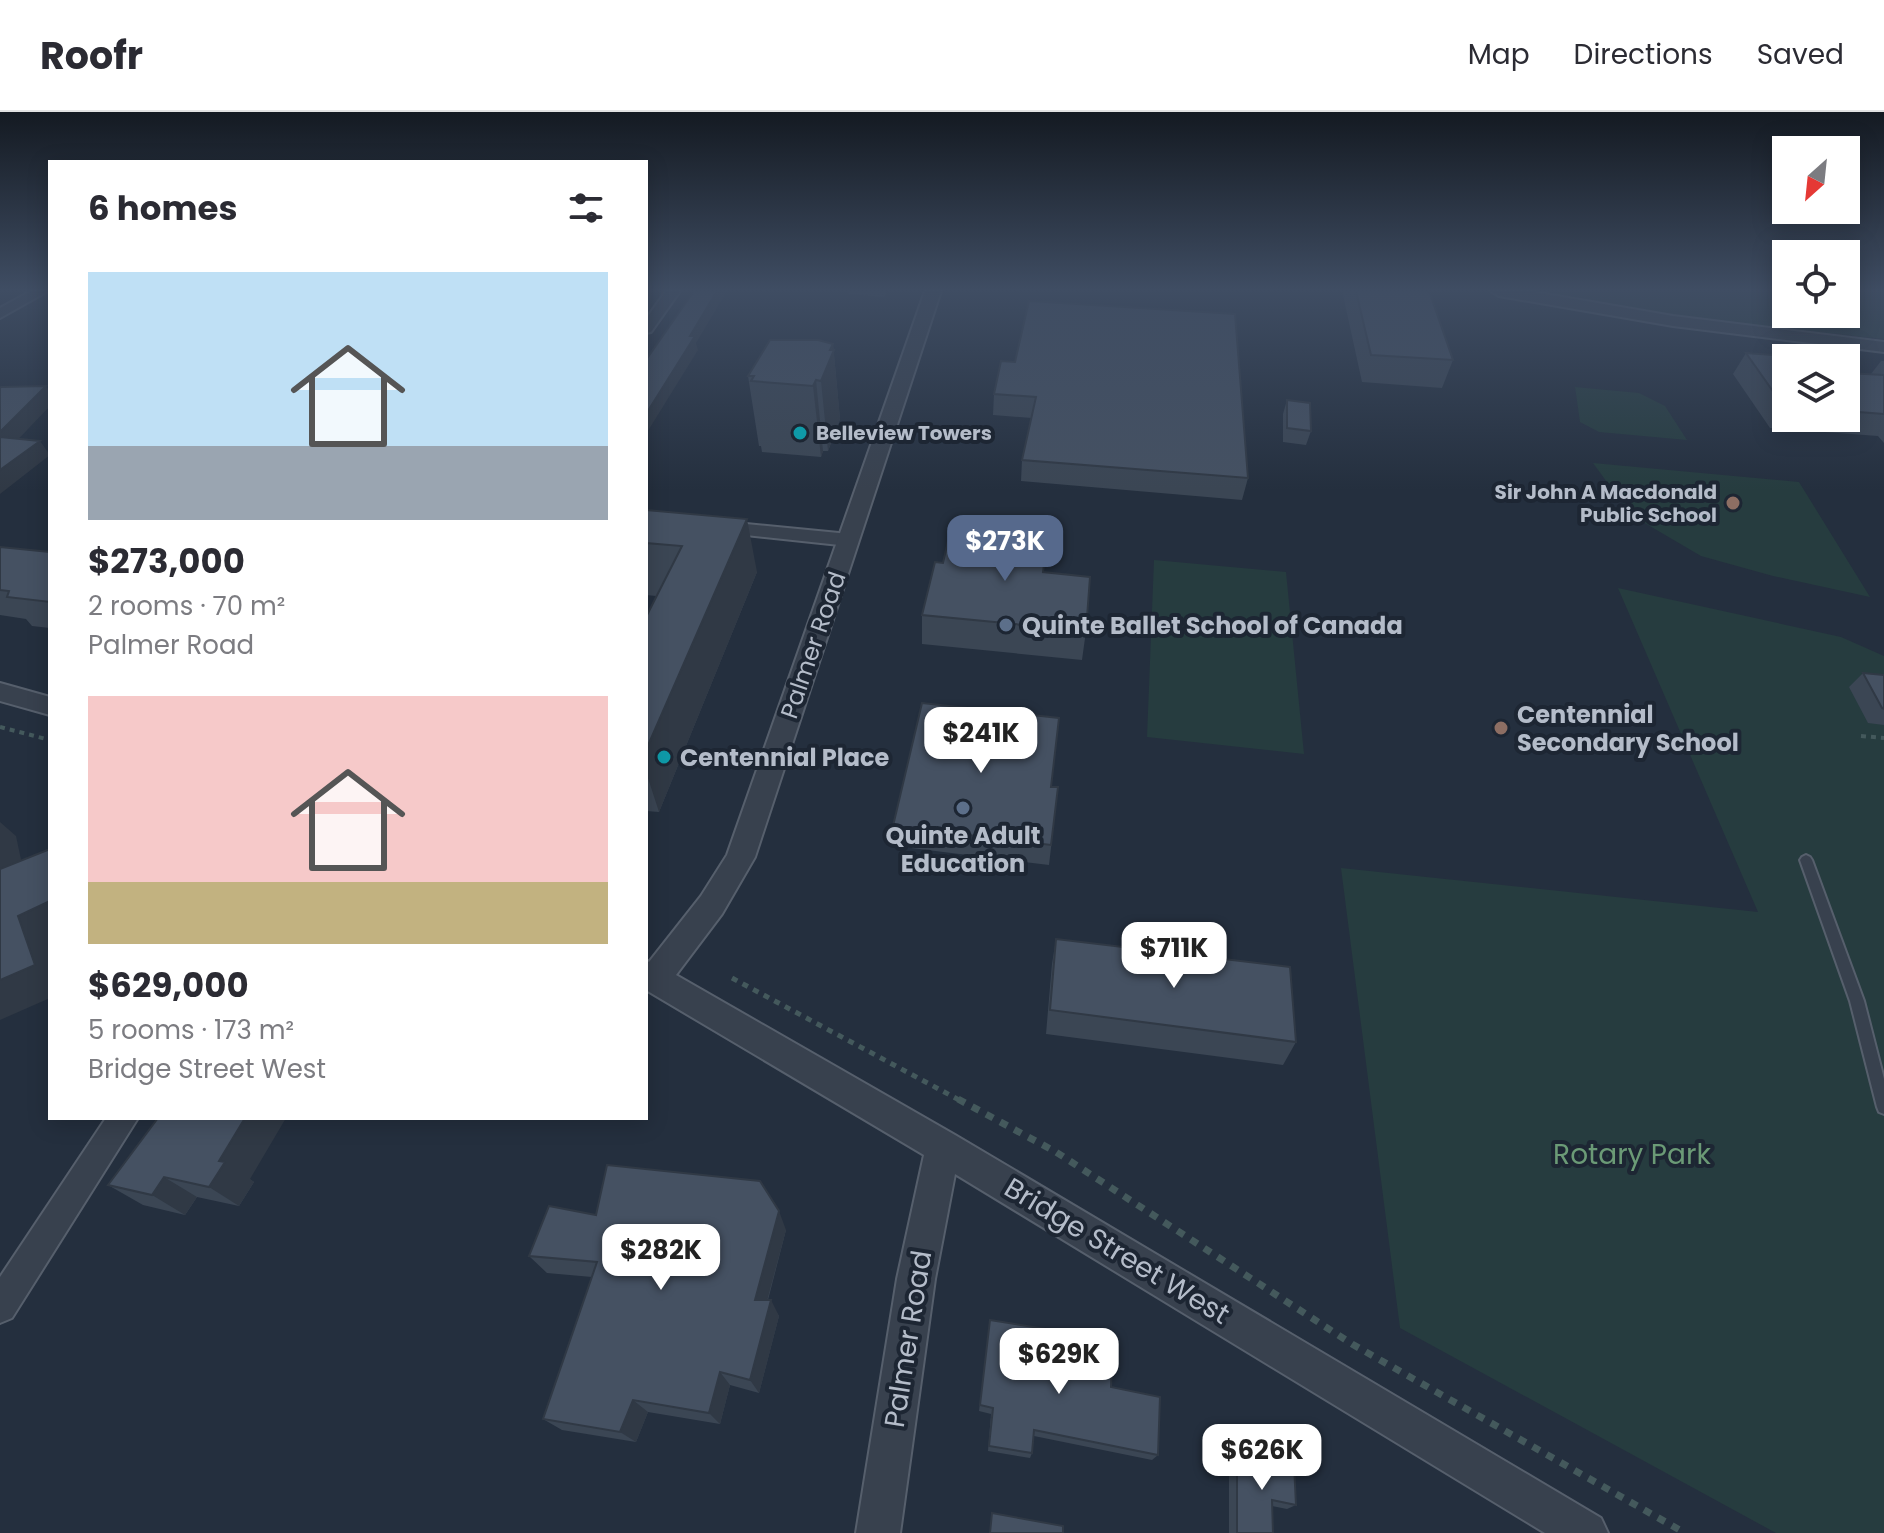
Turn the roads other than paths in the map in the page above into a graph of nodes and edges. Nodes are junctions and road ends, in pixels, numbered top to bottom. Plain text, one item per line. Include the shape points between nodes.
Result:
1 (911, 357) edge
2 (691, 525) edge
3 (849, 540) junction
4 (0, 692) edge
5 (48, 705) edge
6 (1806, 860) dead end
7 (650, 976) edge
8 (1884, 1107) edge
9 (122, 1120) edge
10 (943, 1147) junction
11 (0, 1306) edge
12 (878, 1533) edge
13 (1586, 1533) edge

1 - 3 street, Palmer Road
2 - 3 street
3 - 7 street, Palmer Road via 741,857 700,923
4 - 5 street
6 - 8 lane via 1857,1001
7 - 10 street, Bridge Street West
9 - 11 street
10 - 12 street, Palmer Road via 916,1279
10 - 13 street, Bridge Street West

